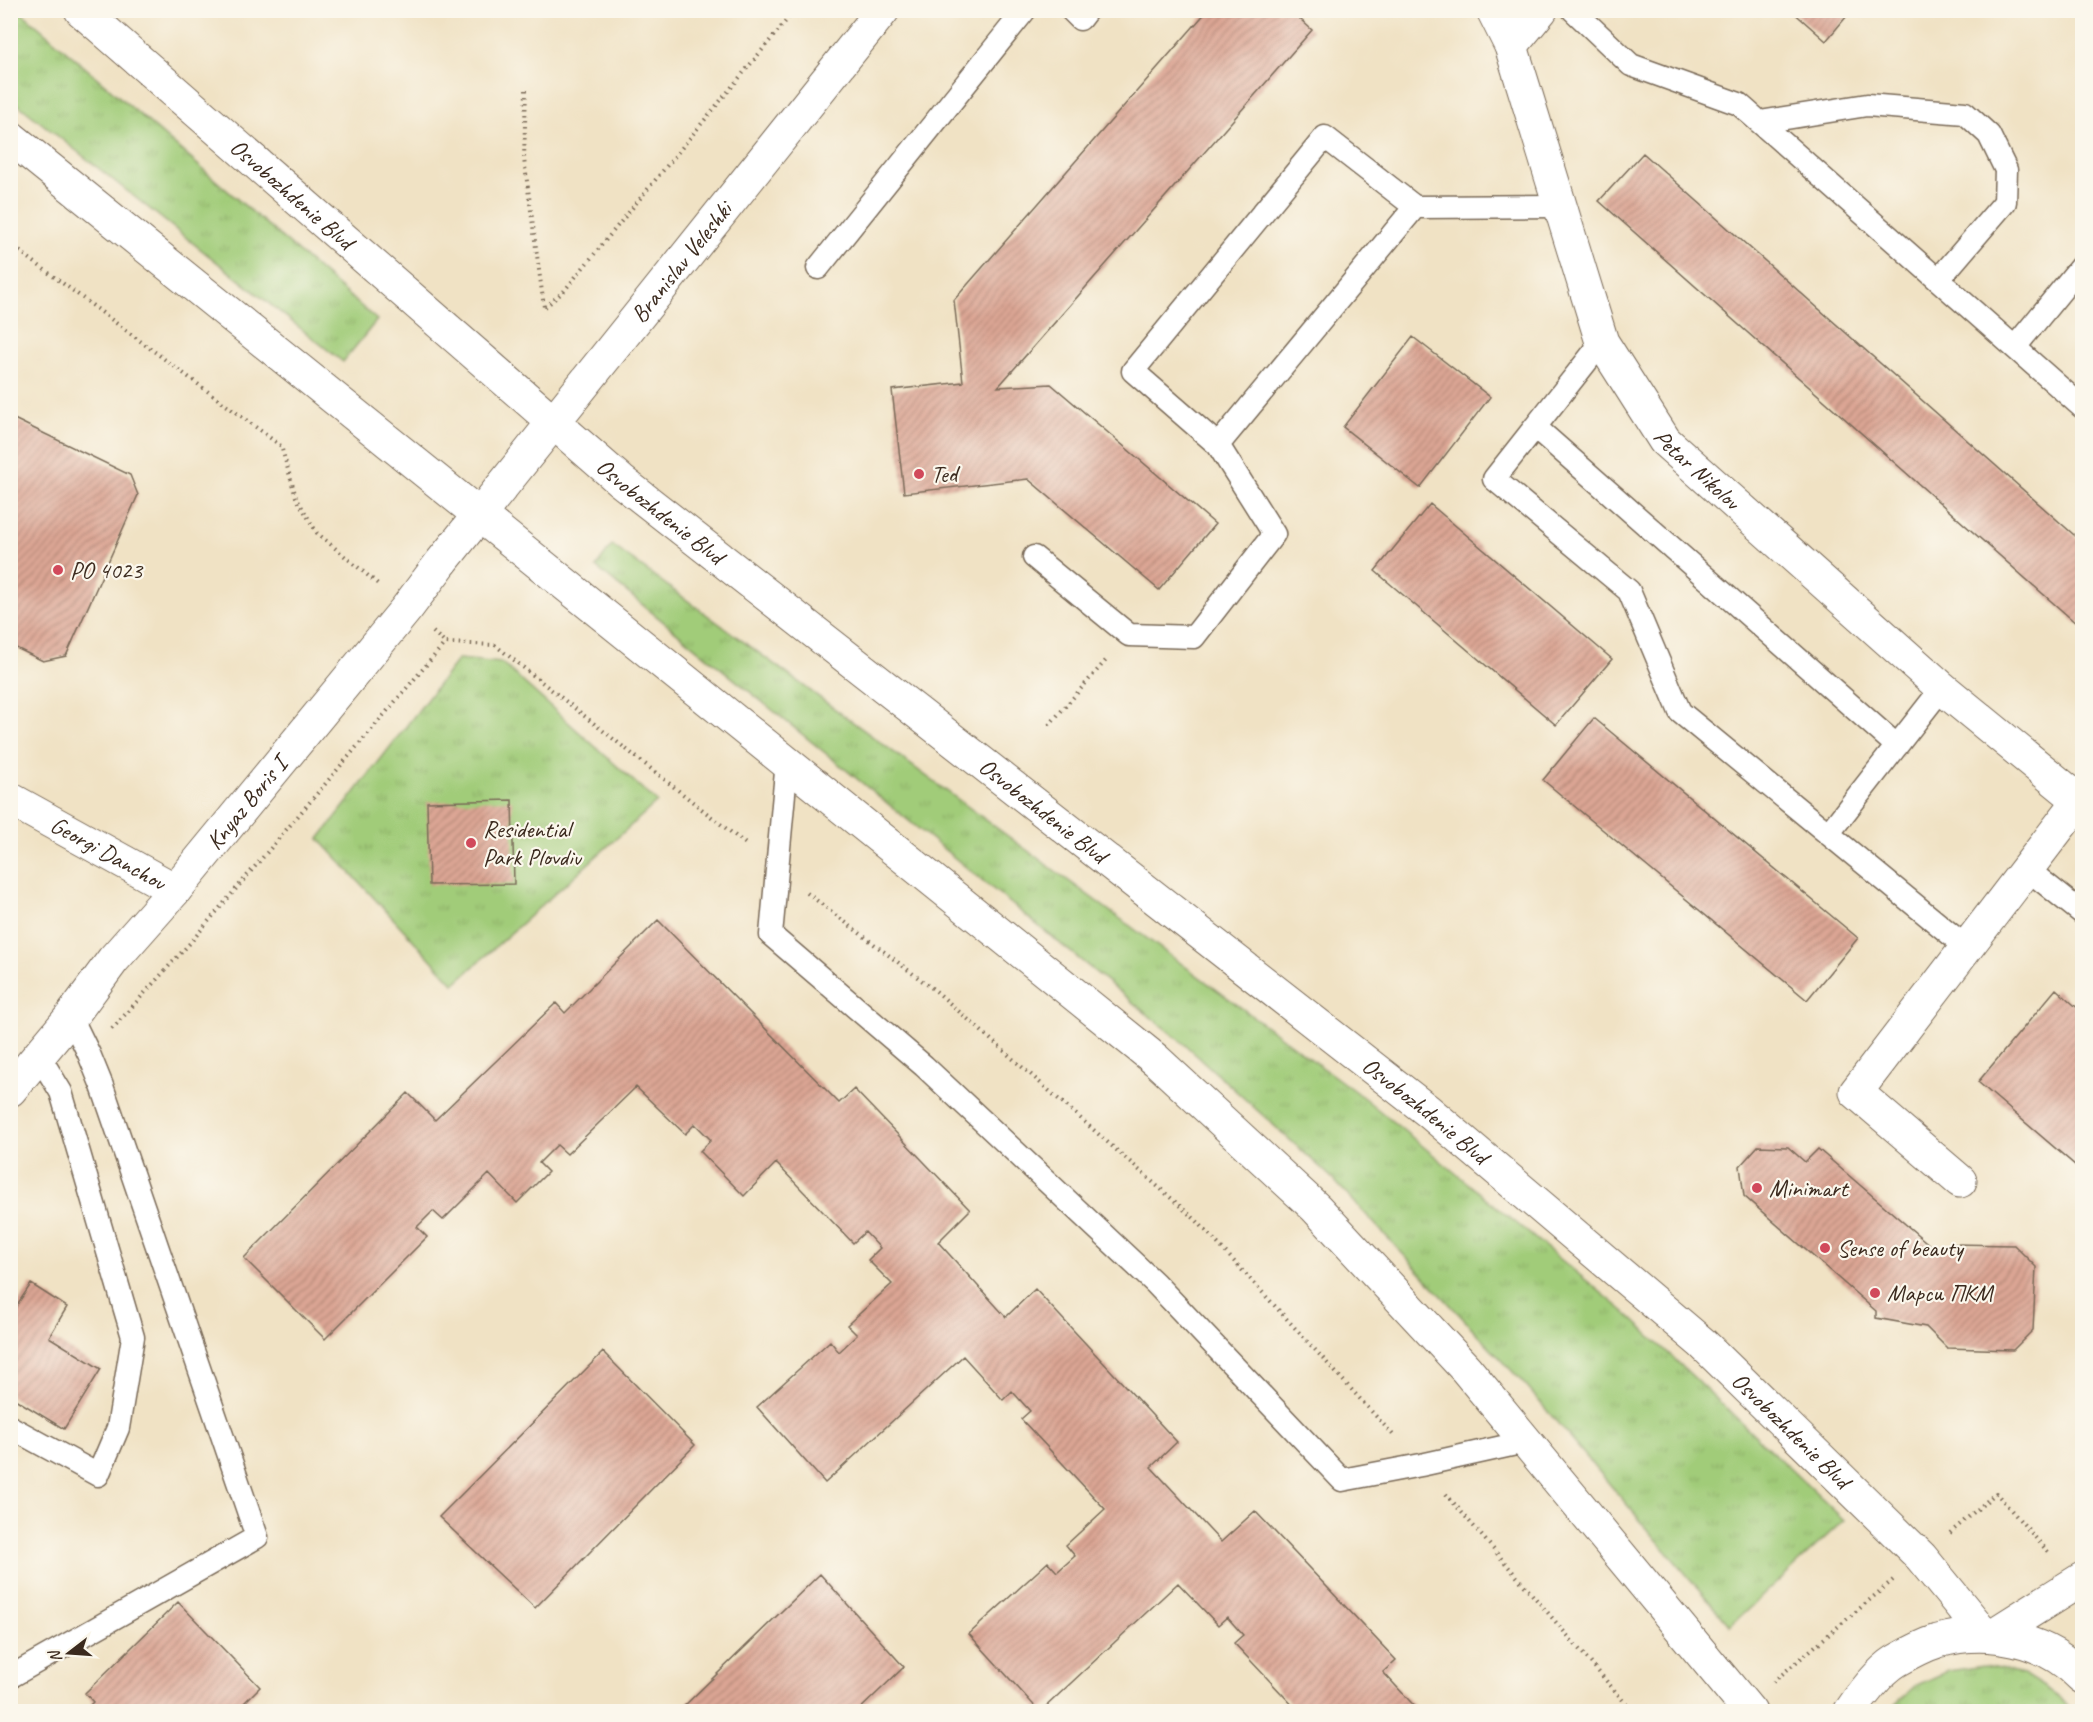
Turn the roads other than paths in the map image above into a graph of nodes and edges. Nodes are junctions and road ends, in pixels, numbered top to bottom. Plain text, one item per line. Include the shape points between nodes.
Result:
1 (81, 10) edge
2 (883, 10) edge
3 (1025, 10) edge
4 (1071, 10) edge
5 (1087, 10) edge
6 (1493, 10) edge
7 (1541, 10) edge
8 (1573, 10) edge
9 (1511, 46) junction
10 (1760, 123) junction
11 (10, 136) edge
12 (1561, 206) junction
13 (1415, 207) junction
14 (2082, 265) edge
15 (818, 268) dead end
16 (1938, 280) junction
17 (1602, 342) junction
18 (2015, 347) junction
19 (2082, 406) edge
20 (554, 424) junction
21 (1535, 427) junction
22 (1218, 445) junction
23 (480, 514) junction
24 (1034, 557) dead end
25 (1942, 688) junction
26 (1897, 747) junction
27 (787, 760) junction
28 (10, 800) edge
29 (2081, 800) edge
30 (1828, 834) junction
31 (2028, 869) junction
32 (175, 890) junction
33 (2082, 913) edge
34 (1966, 947) junction
35 (71, 1017) junction
36 (39, 1056) junction
37 (10, 1090) edge
38 (1960, 1181) dead end
39 (10, 1427) edge
40 (1525, 1442) junction
41 (2079, 1581) edge
42 (1988, 1635) junction
43 (10, 1677) edge
44 (2082, 1677) edge
45 (1748, 1708) edge
46 (1850, 1712) edge

1 - 20 main road, Osvobozhdenie Blvd
2 - 20 main road, Branislav Veleshki
3 - 15 lane
4 - 5 lane via 1080,18
6 - 9 main road, Petar Nikolov
7 - 9 main road
8 - 10 lane via 1631,65 1739,104
9 - 12 main road, Petar Nikolov
10 - 16 lane
10 - 16 lane via 1868,105 1965,113 1989,135 2006,170 2005,202
11 - 23 main road
12 - 13 lane
12 - 17 main road, Petar Nikolov
13 - 22 lane
13 - 22 lane via 1325,137 1133,371
14 - 18 lane
16 - 18 lane
17 - 21 lane
17 - 25 main road, Petar Nikolov via 1665,441
18 - 19 lane
20 - 23 main road, Branislav Veleshki
20 - 42 main road, Osvobozhdenie Blvd via 629,487 1428,1111 1702,1342 1921,1557
21 - 26 lane
21 - 30 lane via 1494,479 1629,591 1680,712
22 - 24 lane via 1274,534 1194,637 1129,635
23 - 27 main road
23 - 32 main road, Knyaz Boris I
25 - 26 lane
25 - 29 main road, Petar Nikolov
26 - 30 lane
27 - 40 main road via 1156,1060 1316,1208 1466,1369
27 - 40 lane via 771,935 924,1066 1155,1283 1342,1480
28 - 32 main road, Georgi Danchov
29 - 31 main road
30 - 34 lane
31 - 33 lane
31 - 34 main road
32 - 35 main road, Knyaz Boris I
34 - 38 main road via 1856,1092
35 - 36 main road, Knyaz Boris I
35 - 43 lane via 102,1086 256,1537
36 - 37 main road, Knyaz Boris I
36 - 39 lane via 62,1092 133,1337 118,1428 98,1475
40 - 45 main road
41 - 42 main road
42 - 44 main road via 2035,1644 2072,1666
42 - 46 main road via 1937,1641 1894,1662

